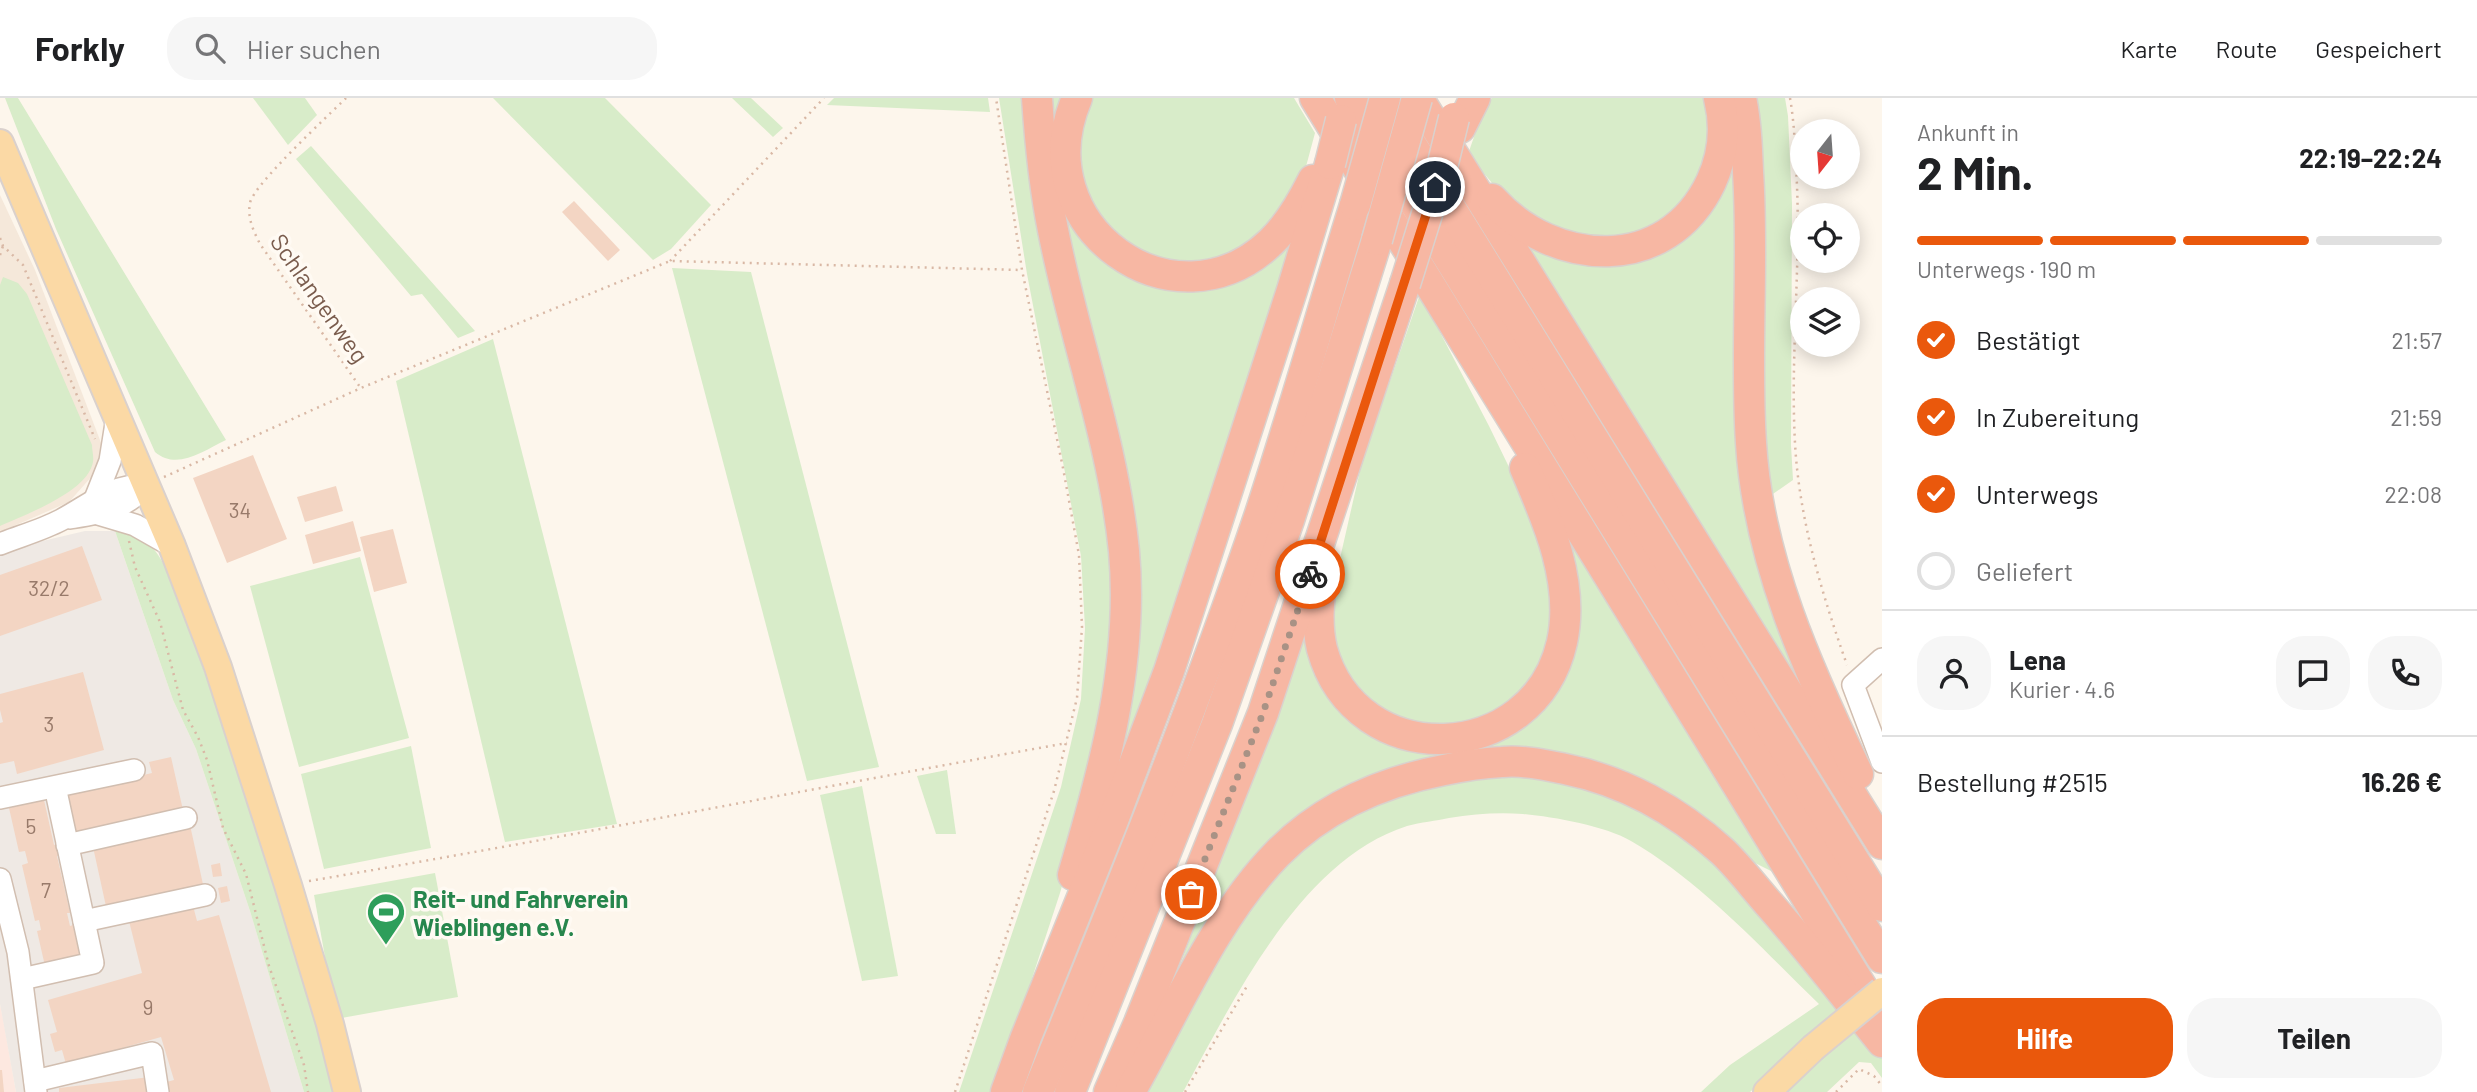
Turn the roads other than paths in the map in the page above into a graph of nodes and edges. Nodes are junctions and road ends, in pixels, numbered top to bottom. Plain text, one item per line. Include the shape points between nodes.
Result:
1 (1037, 98) edge
2 (1077, 98) edge
3 (1384, 98) edge
4 (1418, 98) edge
5 (1719, 98) edge
6 (1741, 98) edge
7 (1330, 103) edge
8 (1463, 111) edge
9 (0, 143) edge
10 (1326, 159) junction
11 (1450, 161) junction
12 (1480, 366) junction
13 (117, 417) junction
14 (1341, 480) junction
15 (146, 485) junction
16 (97, 506) junction
17 (0, 544) edge
18 (172, 546) junction
19 (1882, 659) edge
20 (1882, 762) edge
21 (134, 770) dead end
22 (57, 796) dead end
23 (0, 798) edge
24 (186, 818) dead end
25 (1882, 825) edge
26 (1882, 844) edge
27 (67, 845) junction
28 (0, 879) edge
29 (205, 895) dead end
30 (1882, 906) edge
31 (84, 921) junction
32 (1882, 958) edge
33 (22, 979) junction
34 (1882, 991) edge
35 (1882, 1020) edge
36 (1026, 1037) junction
37 (1882, 1042) edge
38 (35, 1087) edge
39 (159, 1092) edge
40 (347, 1092) edge
41 (1006, 1092) edge
42 (1038, 1092) edge
43 (1070, 1092) edge
44 (1109, 1092) edge
45 (1130, 1092) edge
46 (1767, 1092) edge

1 - 36 highway via 1040,152 1053,230 1116,494 1124,553 1126,629 1101,782
2 - 10 highway via 1064,148 1074,201 1106,244 1153,270 1207,274 1256,254 1293,215
3 - 30 highway
3 - 42 highway, bridge via 1255,527 1109,919
4 - 11 highway
4 - 43 highway, bridge via 1289,520 1221,711
5 - 11 highway via 1723,137 1707,190 1689,215 1666,234 1624,250 1585,251 1543,238 1519,224
6 - 25 highway via 1751,218 1750,417 1758,498 1772,564 1792,624
7 - 10 highway, bridge
7 - 12 highway
7 - 32 highway
8 - 11 highway, bridge
9 - 13 main road
10 - 36 highway via 1292,290 1169,671
11 - 14 highway, bridge
11 - 26 highway
12 - 14 highway via 1486,393 1549,523 1562,575 1563,641 1551,675 1515,716 1482,733 1428,739 1377,722 1338,683 1322,650 1318,614
12 - 35 highway
13 - 15 main road
13 - 16 street
14 - 44 highway via 1263,713
15 - 16 street via 133,500
15 - 18 main road
16 - 17 street
16 - 18 street
18 - 40 main road via 218,667 288,885
19 - 20 street via 1853,685
21 - 23 street
22 - 27 street
24 - 27 street
27 - 31 street
28 - 33 street
29 - 31 street
31 - 33 street via 93,963
33 - 38 street
34 - 46 main road, bridge
36 - 41 highway
37 - 45 highway via 1816,957 1724,853 1684,820 1636,792 1588,773 1504,761 1385,784 1345,802 1277,854 1246,891 1208,950
38 - 39 street via 152,1053

